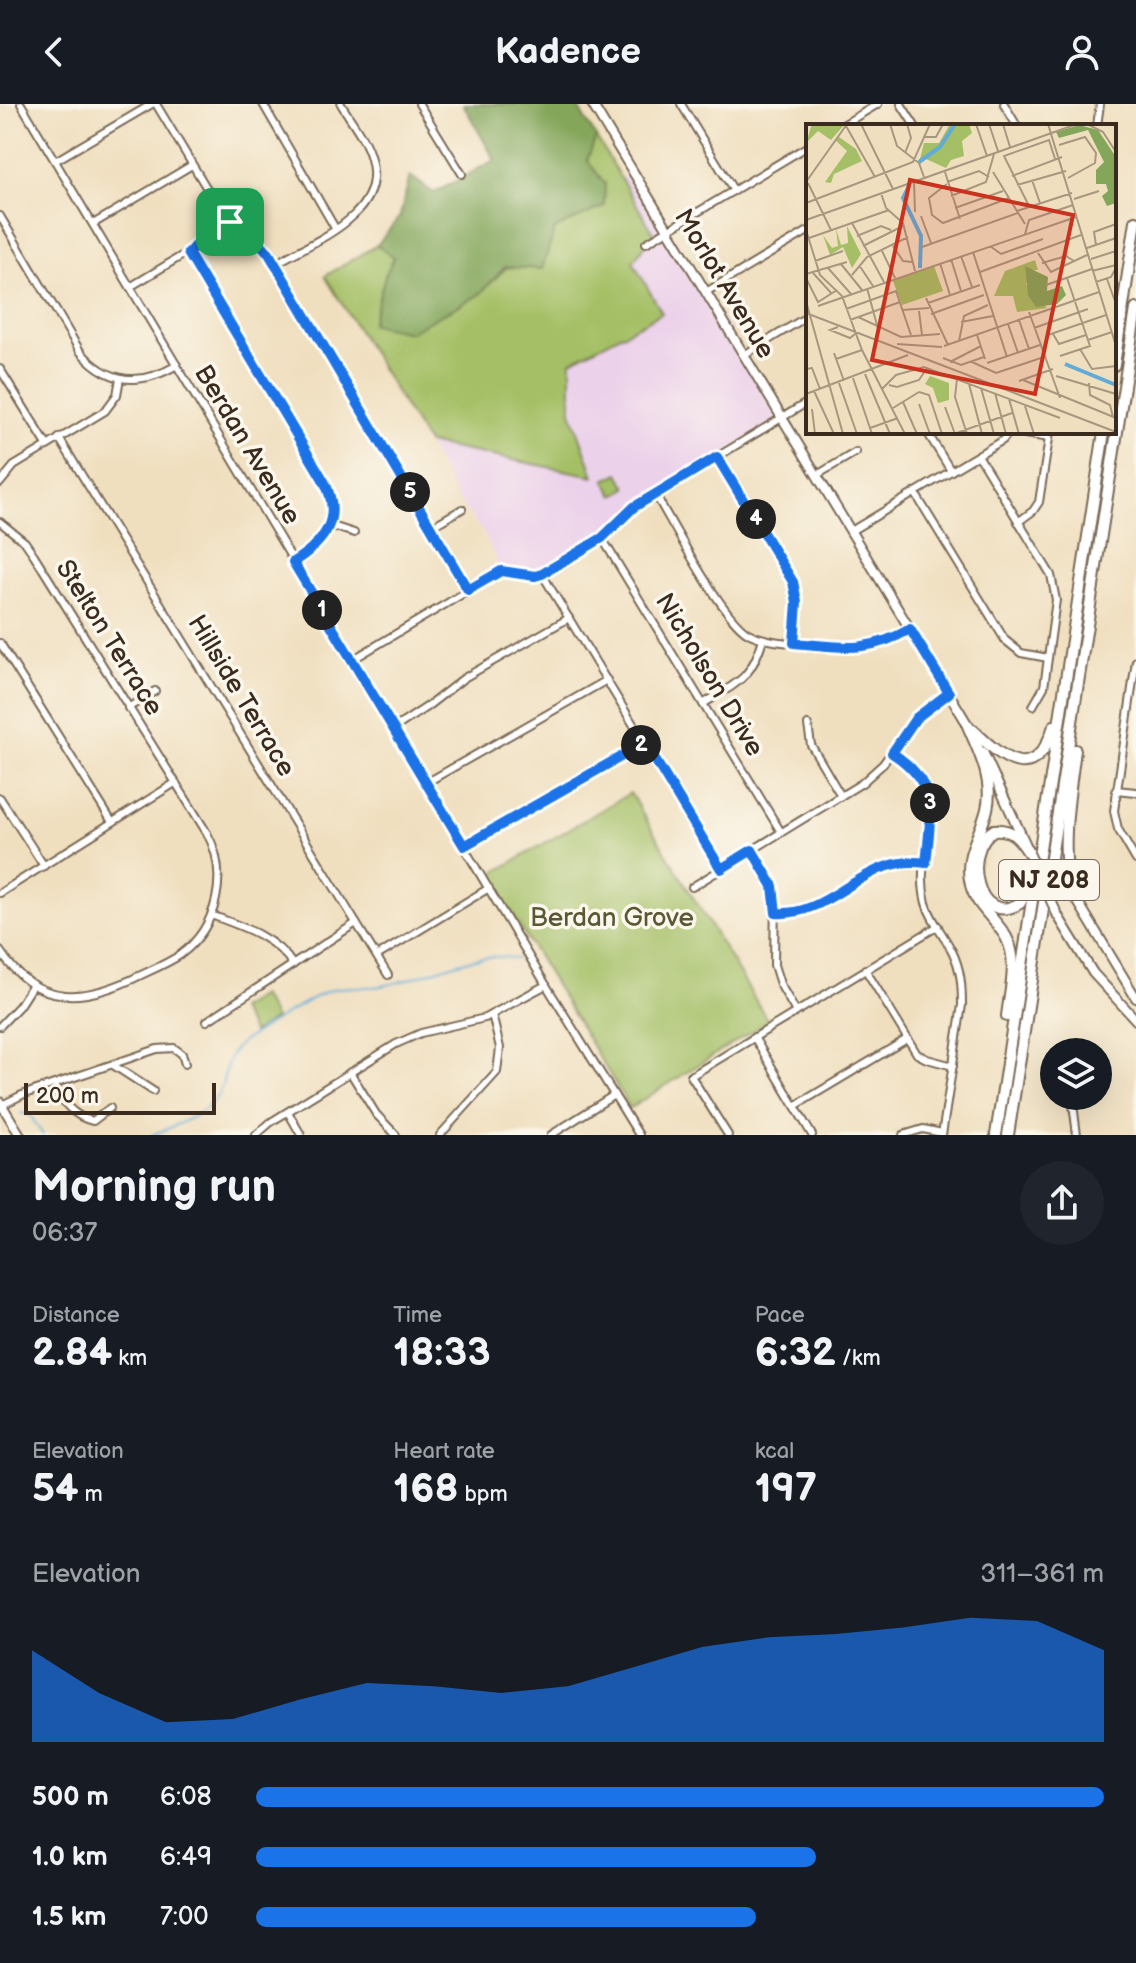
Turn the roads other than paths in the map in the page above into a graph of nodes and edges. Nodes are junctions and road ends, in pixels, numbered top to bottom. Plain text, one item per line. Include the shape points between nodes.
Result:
1 (21, 104) edge
2 (154, 104) edge
3 (263, 104) edge
4 (341, 104) edge
5 (419, 104) edge
6 (592, 104) edge
7 (681, 104) edge
8 (878, 104) edge
9 (901, 104) edge
10 (1004, 104) edge
11 (1100, 104) edge
12 (844, 124) edge
13 (914, 124) edge
14 (1016, 124) edge
15 (1097, 124) edge
16 (806, 147) edge
17 (55, 161) junction
18 (192, 165) junction
19 (462, 174) dead end
20 (734, 191) junction
21 (0, 216) edge
22 (224, 217) junction
23 (1136, 221) edge
24 (93, 224) junction
25 (335, 228) junction
26 (669, 230) junction
27 (806, 232) edge
28 (646, 243) dead end
29 (188, 253) junction
30 (275, 264) junction
31 (130, 287) junction
32 (706, 292) junction
33 (1136, 309) edge
34 (806, 317) edge
35 (1116, 352) edge
36 (744, 355) junction
37 (177, 365) junction
38 (0, 369) edge
39 (120, 378) junction
40 (3, 380) edge
41 (806, 403) edge
42 (782, 418) junction
43 (928, 434) edge
44 (1009, 434) edge
45 (1104, 434) edge
46 (1050, 435) edge
47 (59, 438) junction
48 (47, 445) junction
49 (856, 452) dead end
50 (978, 455) junction
51 (717, 457) junction
52 (951, 471) junction
53 (817, 475) junction
54 (0, 483) edge
55 (915, 493) junction
56 (655, 494) junction
57 (462, 509) dead end
58 (0, 522) edge
59 (1018, 522) junction
60 (329, 525) junction
61 (431, 527) junction
62 (851, 531) junction
63 (354, 533) dead end
64 (602, 538) junction
65 (293, 562) junction
66 (542, 574) junction
67 (468, 590) junction
68 (569, 618) junction
69 (1088, 624) junction
70 (910, 629) junction
71 (763, 639) junction
72 (0, 643) edge
73 (794, 643) junction
74 (1048, 658) junction
75 (352, 660) junction
76 (1136, 661) edge
77 (607, 680) junction
78 (1065, 681) junction
79 (155, 691) dead end
80 (949, 693) junction
81 (703, 704) junction
82 (1033, 706) dead end
83 (128, 708) junction
84 (808, 725) dead end
85 (968, 726) junction
86 (393, 729) junction
87 (645, 743) junction
88 (892, 753) junction
89 (175, 783) junction
90 (426, 783) junction
91 (1116, 790) junction
92 (1136, 792) edge
93 (841, 796) junction
94 (0, 798) edge
95 (112, 822) junction
96 (1044, 824) junction
97 (781, 832) junction
98 (464, 846) junction
99 (752, 850) junction
100 (1029, 853) junction
101 (1136, 860) edge
102 (926, 863) junction
103 (44, 866) junction
104 (721, 869) junction
105 (692, 887) dead end
106 (1069, 887) joint
107 (489, 888) junction
108 (0, 893) edge
109 (776, 913) junction
110 (211, 915) junction
111 (356, 923) junction
112 (938, 926) junction
113 (0, 951) edge
114 (377, 956) junction
115 (293, 965) junction
116 (865, 969) junction
117 (388, 975) dead end
118 (33, 984) junction
119 (546, 985) junction
120 (1132, 985) edge
121 (1136, 998) edge
122 (796, 1012) junction
123 (492, 1014) junction
124 (1136, 1020) edge
125 (207, 1021) dead end
126 (0, 1026) edge
127 (754, 1037) junction
128 (907, 1039) junction
129 (185, 1064) dead end
130 (113, 1065) junction
131 (953, 1066) junction
132 (350, 1072) junction
133 (55, 1084) junction
134 (153, 1091) dead end
135 (614, 1095) junction
136 (1, 1104) edge
137 (795, 1106) junction
138 (110, 1108) dead end
139 (1074, 1110) edge
140 (288, 1112) junction
141 (942, 1134) edge
142 (20, 1135) edge
143 (256, 1135) edge
144 (301, 1135) edge
145 (396, 1135) edge
146 (440, 1135) edge
147 (551, 1135) edge
148 (639, 1135) edge
149 (728, 1135) edge
150 (812, 1135) edge
151 (903, 1135) edge
152 (994, 1135) edge
153 (1008, 1135) edge
154 (1077, 1135) edge

1 - 17 street, Berdan Avenue
2 - 17 street
2 - 18 street
3 - 25 street
4 - 25 street via 366,146 373,173 365,203
5 - 19 street
6 - 26 street, Morlot Avenue
7 - 20 street
8 - 12 street
9 - 13 street
10 - 14 street
11 - 15 street
16 - 20 street
17 - 24 street, Berdan Avenue
18 - 22 street
18 - 24 street
20 - 26 street
21 - 39 street via 80,351 98,369
22 - 29 street
22 - 30 street via 262,245
23 - 35 highway
24 - 31 street, Berdan Avenue
25 - 30 street
26 - 28 street
26 - 32 street, Morlot Avenue
27 - 32 street
29 - 31 street
29 - 60 street via 324,481 331,499
30 - 61 street
31 - 37 street, Berdan Avenue
32 - 36 street, Morlot Avenue
33 - 69 highway, NJ 208
34 - 36 street
36 - 42 street, Morlot Avenue
37 - 39 street via 141,379
37 - 65 street, Berdan Avenue
38 - 40 street
39 - 47 street via 110,406
40 - 48 street
41 - 42 street
42 - 51 street
42 - 53 street, Morlot Avenue
43 - 52 street
44 - 50 street
45 - 78 highway, NJ 208
46 - 59 street via 1039,502
47 - 48 street
47 - 111 street, Hillside Terrace
48 - 54 street via 14,466
49 - 53 street
50 - 52 street
50 - 59 street
51 - 56 street
51 - 73 street via 793,582
52 - 55 street
53 - 62 street, Morlot Avenue
55 - 62 street
55 - 74 street via 1005,640 1021,653
56 - 64 street via 626,512
56 - 71 street via 729,616
57 - 61 street
58 - 83 street, Stelton Terrace via 30,549
59 - 74 street via 1056,588
60 - 63 street
60 - 65 street via 315,548
61 - 67 street
62 - 70 street, Morlot Avenue
64 - 66 street
64 - 81 street, Nicholson Drive
65 - 75 street, Berdan Avenue
66 - 67 street via 501,571
66 - 68 street
67 - 75 street
68 - 77 street
68 - 86 street via 464,678
69 - 106 highway via 1064,835
69 - 153 highway, NJ 208
70 - 73 street via 860,648
70 - 80 street, Morlot Avenue
71 - 73 street
71 - 81 street via 745,677
72 - 95 street
74 - 82 street via 1042,694
75 - 86 street, Berdan Avenue
76 - 91 street
77 - 87 street
77 - 90 street
78 - 85 highway via 1048,742 1029,760 1006,759
78 - 96 highway, NJ 208
79 - 83 street
80 - 85 street, Morlot Avenue
80 - 88 street via 916,718
81 - 97 street, Nicholson Drive
83 - 89 street, Stelton Terrace
84 - 93 street via 811,745
85 - 100 street, Morlot Avenue
85 - 152 highway via 989,793 970,854 970,882 980,906 1004,933 1012,957
86 - 90 street, Berdan Avenue
87 - 98 street
87 - 104 street
88 - 93 street
88 - 102 street via 915,771 928,794
89 - 95 street
89 - 110 street, Stelton Terrace via 216,856 219,881
90 - 98 street, Berdan Avenue
91 - 92 street
91 - 101 street via 1115,820
93 - 97 street
94 - 103 street
95 - 103 street
96 - 100 highway via 1023,899 1005,909 991,905 976,872 984,837 1006,830
96 - 152 highway, NJ 208
97 - 99 street
98 - 107 street, Berdan Avenue
99 - 104 street
99 - 109 street via 773,886
100 - 124 street, Morlot Avenue, bridge via 1058,916 1093,973
102 - 109 street via 887,864 806,910
102 - 112 street via 926,901
103 - 108 street
104 - 105 street
106 - 120 street
107 - 114 street
107 - 119 street, Berdan Avenue
109 - 122 street via 774,965
110 - 115 street via 274,944
110 - 118 street via 181,954 106,992 70,996
111 - 114 street, Hillside Terrace
111 - 115 street
112 - 116 street
112 - 131 street via 957,962 962,985
113 - 118 street
114 - 117 street, Hillside Terrace
115 - 125 street
116 - 122 street
116 - 128 street
118 - 126 street
119 - 123 street
119 - 135 street, Berdan Avenue
120 - 121 street
122 - 127 street
123 - 132 street via 407,1038
123 - 146 street via 500,1048 497,1072
127 - 137 street
127 - 149 street via 691,1076
128 - 131 street via 921,1057
128 - 137 street
129 - 130 street via 179,1050 169,1047
130 - 133 street
130 - 134 street
131 - 141 street
132 - 140 street
132 - 145 street
133 - 136 street
133 - 138 street via 68,1107 89,1121
135 - 147 street
135 - 148 street, Berdan Avenue
136 - 142 street
137 - 150 street
139 - 154 street
140 - 143 street
140 - 144 street
141 - 151 street via 923,1129

